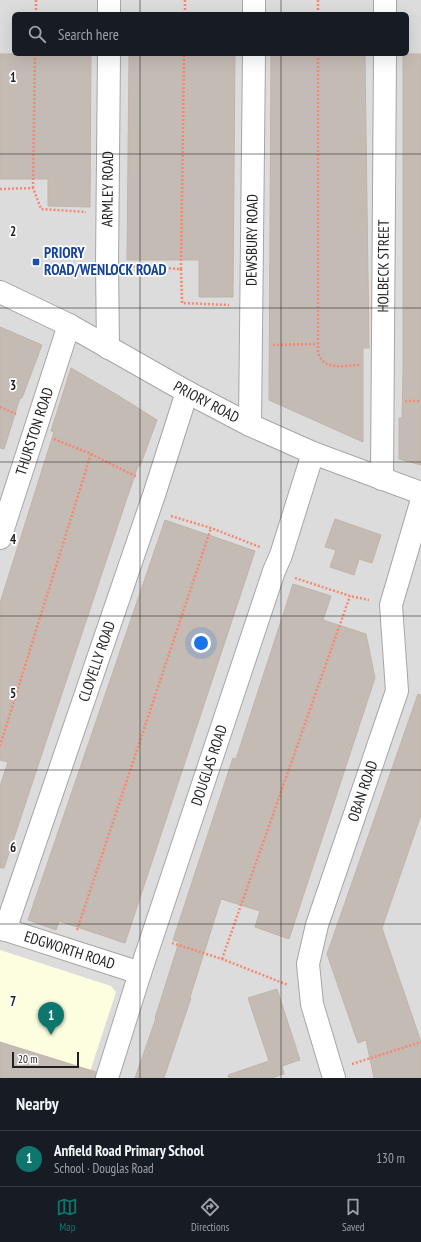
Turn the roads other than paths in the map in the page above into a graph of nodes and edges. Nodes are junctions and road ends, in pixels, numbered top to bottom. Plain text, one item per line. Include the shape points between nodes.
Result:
1 (109, 0) edge
2 (254, 0) edge
3 (385, 0) edge
4 (109, 12) edge
5 (254, 12) edge
6 (385, 12) edge
7 (109, 56) edge
8 (254, 56) edge
9 (385, 56) edge
10 (0, 292) edge
11 (69, 325) junction
12 (108, 348) junction
13 (187, 392) junction
14 (250, 425) junction
15 (313, 453) junction
16 (382, 479) junction
17 (421, 493) edge
18 (421, 502) edge
19 (0, 538) edge
20 (3, 929) edge
21 (140, 973) junction
22 (333, 1074) edge
23 (107, 1078) edge

1 - 4 street
2 - 5 street
3 - 6 street
7 - 12 street, ARMLEY ROAD
8 - 14 street, DEWSBURY ROAD
9 - 16 street, HOLBECK STREET
10 - 11 street, PRIORY ROAD
11 - 12 street, PRIORY ROAD
11 - 19 street, THURSTON ROAD
12 - 13 street, PRIORY ROAD
13 - 14 street, PRIORY ROAD
13 - 20 street, CLOVELLY ROAD via 153,499
14 - 15 street, PRIORY ROAD
15 - 16 street, PRIORY ROAD
15 - 21 street, DOUGLAS ROAD
16 - 17 street, PRIORY ROAD
18 - 22 street, OBAN ROAD via 391,605 397,692 317,925 308,964 312,1004
20 - 21 street, EDGWORTH ROAD
21 - 23 street, DOUGLAS ROAD

